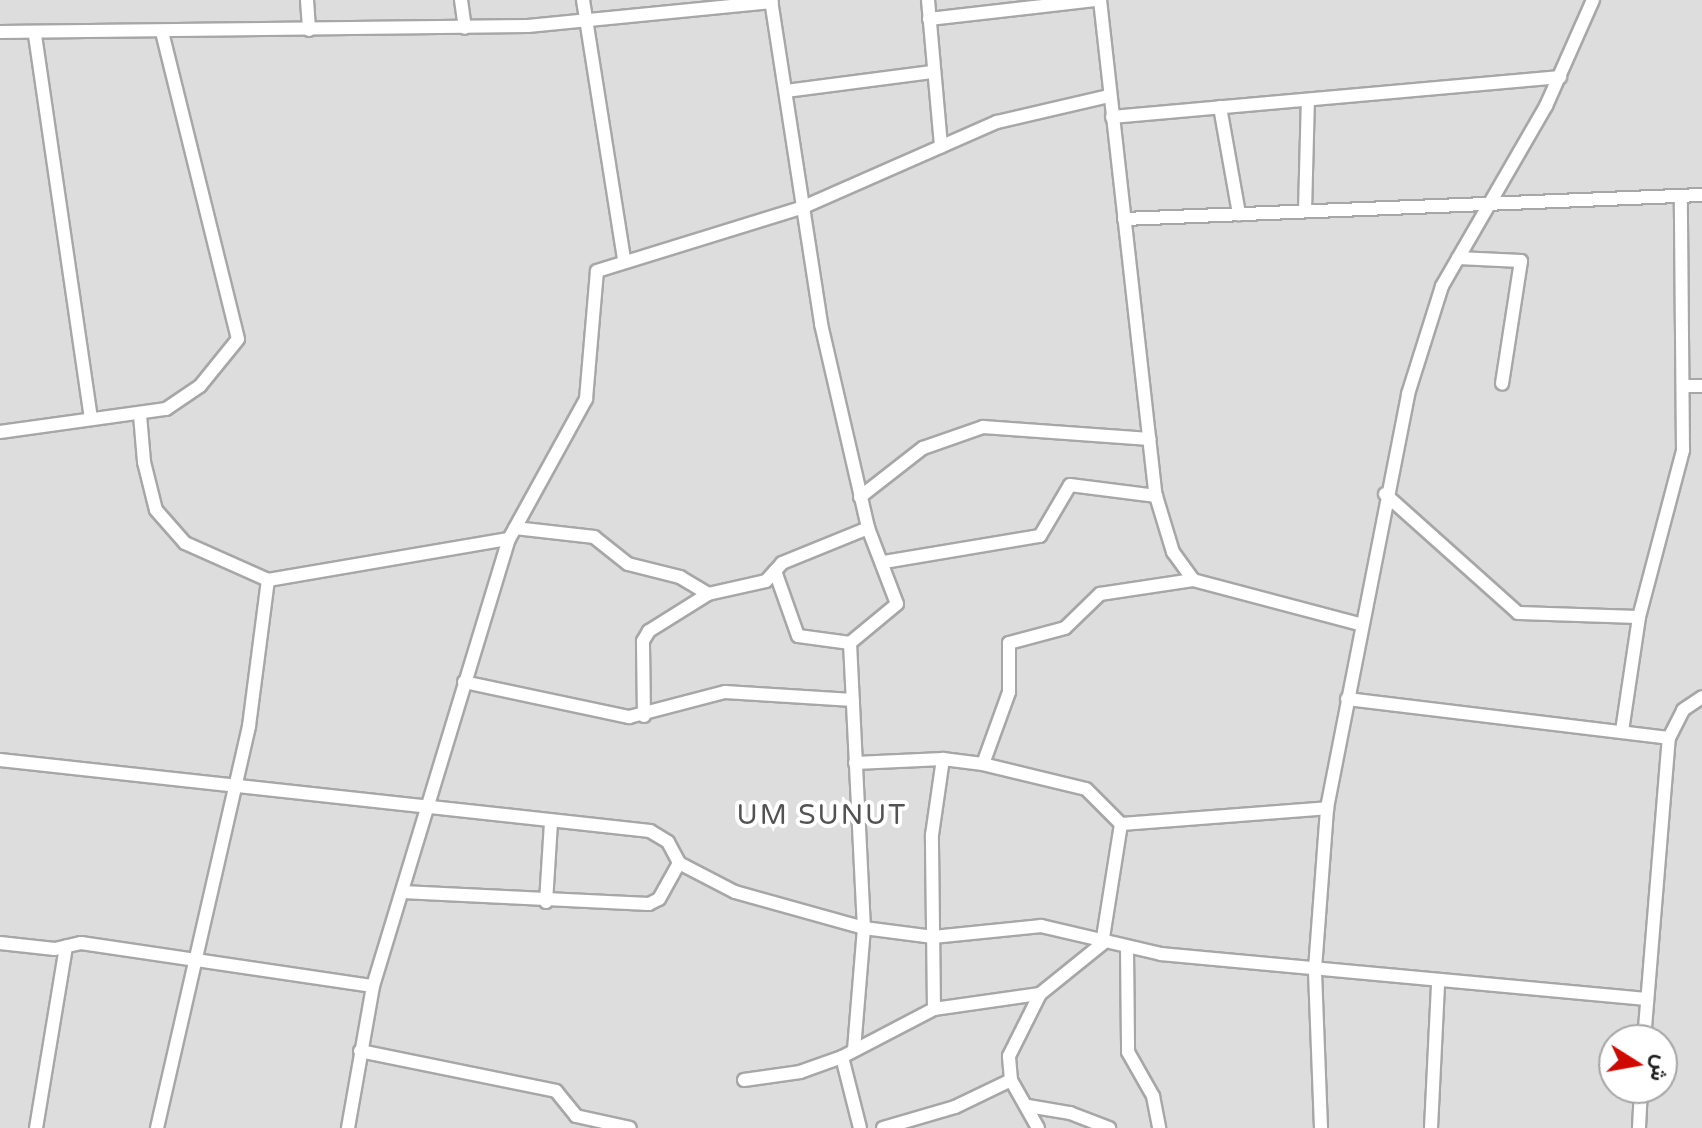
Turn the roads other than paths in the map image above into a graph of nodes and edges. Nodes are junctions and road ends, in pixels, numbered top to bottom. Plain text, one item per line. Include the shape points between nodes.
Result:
1 (307, 0) edge
2 (461, 0) edge
3 (583, 0) edge
4 (928, 0) edge
5 (1098, 0) edge
6 (1593, 0) edge
7 (772, 1) edge
8 (929, 19) junction
9 (586, 23) junction
10 (465, 28) junction
11 (309, 30) junction
12 (0, 32) edge
13 (162, 33) junction
14 (35, 35) junction
15 (932, 72) junction
16 (1560, 77) junction
17 (786, 91) junction
18 (1109, 96) junction
19 (1308, 100) junction
20 (1220, 107) junction
21 (1112, 117) junction
22 (941, 146) junction
23 (1702, 195) edge
24 (1681, 196) junction
25 (1492, 202) junction
26 (801, 208) junction
27 (1305, 211) junction
28 (1239, 214) junction
29 (1124, 219) junction
30 (624, 258) junction
31 (1458, 258) junction
32 (1502, 384) dead end
33 (1683, 386) junction
34 (1702, 386) edge
35 (140, 415) junction
36 (91, 417) junction
37 (0, 432) edge
38 (1150, 439) junction
39 (1385, 494) junction
40 (1156, 496) junction
41 (860, 497) junction
42 (868, 528) junction
43 (512, 534) junction
44 (884, 562) junction
45 (775, 571) junction
46 (268, 580) junction
47 (1193, 580) junction
48 (708, 594) junction
49 (1639, 617) junction
50 (1360, 624) junction
51 (850, 643) junction
52 (464, 682) junction
53 (1702, 697) edge
54 (1347, 699) junction
55 (853, 700) junction
56 (644, 716) junction
57 (1622, 731) junction
58 (1669, 738) junction
59 (943, 759) junction
60 (0, 760) edge
61 (855, 763) junction
62 (983, 764) junction
63 (236, 787) junction
64 (424, 808) junction
65 (1327, 808) junction
66 (551, 822) junction
67 (1121, 824) junction
68 (679, 863) junction
69 (402, 892) junction
70 (546, 902) junction
71 (864, 928) junction
72 (933, 937) junction
73 (0, 943) edge
74 (1102, 944) junction
75 (66, 946) junction
76 (1127, 949) junction
77 (198, 962) junction
78 (1315, 969) junction
79 (1438, 983) junction
80 (373, 986) junction
81 (1040, 994) junction
82 (1646, 999) junction
83 (934, 1009) junction
84 (1645, 1024) edge
85 (854, 1050) junction
86 (360, 1051) junction
87 (842, 1057) junction
88 (744, 1080) dead end
89 (1011, 1080) junction
90 (1640, 1104) edge
91 (1028, 1106) junction
92 (624, 1127) edge
93 (36, 1128) edge
94 (157, 1128) edge
95 (348, 1128) edge
96 (860, 1128) edge
97 (883, 1128) edge
98 (1038, 1128) edge
99 (1109, 1128) edge
100 (1159, 1128) edge
101 (1321, 1128) edge
102 (1431, 1128) edge
103 (1639, 1128) edge

1 - 11 street
2 - 10 street
3 - 9 street
4 - 8 street
5 - 8 street
5 - 18 street
6 - 16 street
7 - 9 street
7 - 17 street
8 - 15 street
9 - 10 street
9 - 30 street
10 - 11 street
11 - 13 street
12 - 14 street
13 - 14 street
13 - 35 street via 238,339 185,400
14 - 36 street
15 - 17 street
15 - 22 street
16 - 19 street
16 - 25 street
17 - 26 street
18 - 21 street
18 - 22 street via 1042,108
19 - 20 street
19 - 27 street
20 - 21 street
20 - 28 street
21 - 29 street
22 - 26 street
23 - 24 street
24 - 25 street
24 - 33 street
25 - 27 street
25 - 31 street
26 - 30 street
26 - 41 street
27 - 28 street
28 - 29 street
29 - 38 street
30 - 43 street via 597,271 586,399
31 - 32 street via 1521,261
31 - 39 street via 1431,312
33 - 34 street
33 - 49 street via 1682,462
35 - 36 street
35 - 46 street via 156,510 185,543
36 - 37 street
38 - 40 street
38 - 41 street via 983,427 923,448
39 - 49 street via 1518,613
39 - 50 street
40 - 44 street via 1070,485 1040,536
40 - 47 street via 1173,552
41 - 42 street
42 - 44 street
42 - 45 street via 809,549
43 - 46 street
43 - 48 street via 594,537 628,564 680,577
43 - 52 street
44 - 51 street via 897,604
45 - 48 street via 766,581
45 - 51 street via 798,636
46 - 63 street via 263,648
47 - 50 street
47 - 62 street via 1100,594 1065,628 1009,643 1009,692
48 - 56 street via 645,635
49 - 57 street
50 - 54 street
51 - 55 street
52 - 56 street via 595,712
52 - 64 street
53 - 58 street via 1683,710
54 - 57 street
54 - 65 street
55 - 56 street via 725,692
55 - 61 street
57 - 58 street
58 - 82 street
59 - 61 street
59 - 62 street
59 - 72 street via 932,835
60 - 63 street
61 - 71 street
62 - 67 street via 1086,789
63 - 64 street
63 - 77 street
64 - 66 street
64 - 69 street
65 - 67 street
65 - 78 street
66 - 68 street via 650,831 668,842
66 - 70 street
67 - 74 street
68 - 70 street via 655,903
68 - 71 street via 745,896
69 - 70 street
69 - 80 street
71 - 72 street
71 - 85 street
72 - 74 street via 1041,926
72 - 83 street
73 - 75 street
74 - 76 street
74 - 81 street
75 - 77 street via 81,943
75 - 93 street
76 - 78 street
76 - 100 street via 1128,1052 1153,1096
77 - 80 street
77 - 94 street
78 - 79 street
78 - 101 street
79 - 82 street
79 - 102 street
80 - 86 street
81 - 83 street
81 - 89 street via 1009,1056
82 - 84 street
83 - 85 street
85 - 87 street
86 - 92 street via 550,1089 576,1116
86 - 95 street
87 - 88 street via 800,1072
87 - 96 street
89 - 91 street
89 - 97 street via 955,1107
90 - 103 street
91 - 98 street
91 - 99 street via 1070,1113

